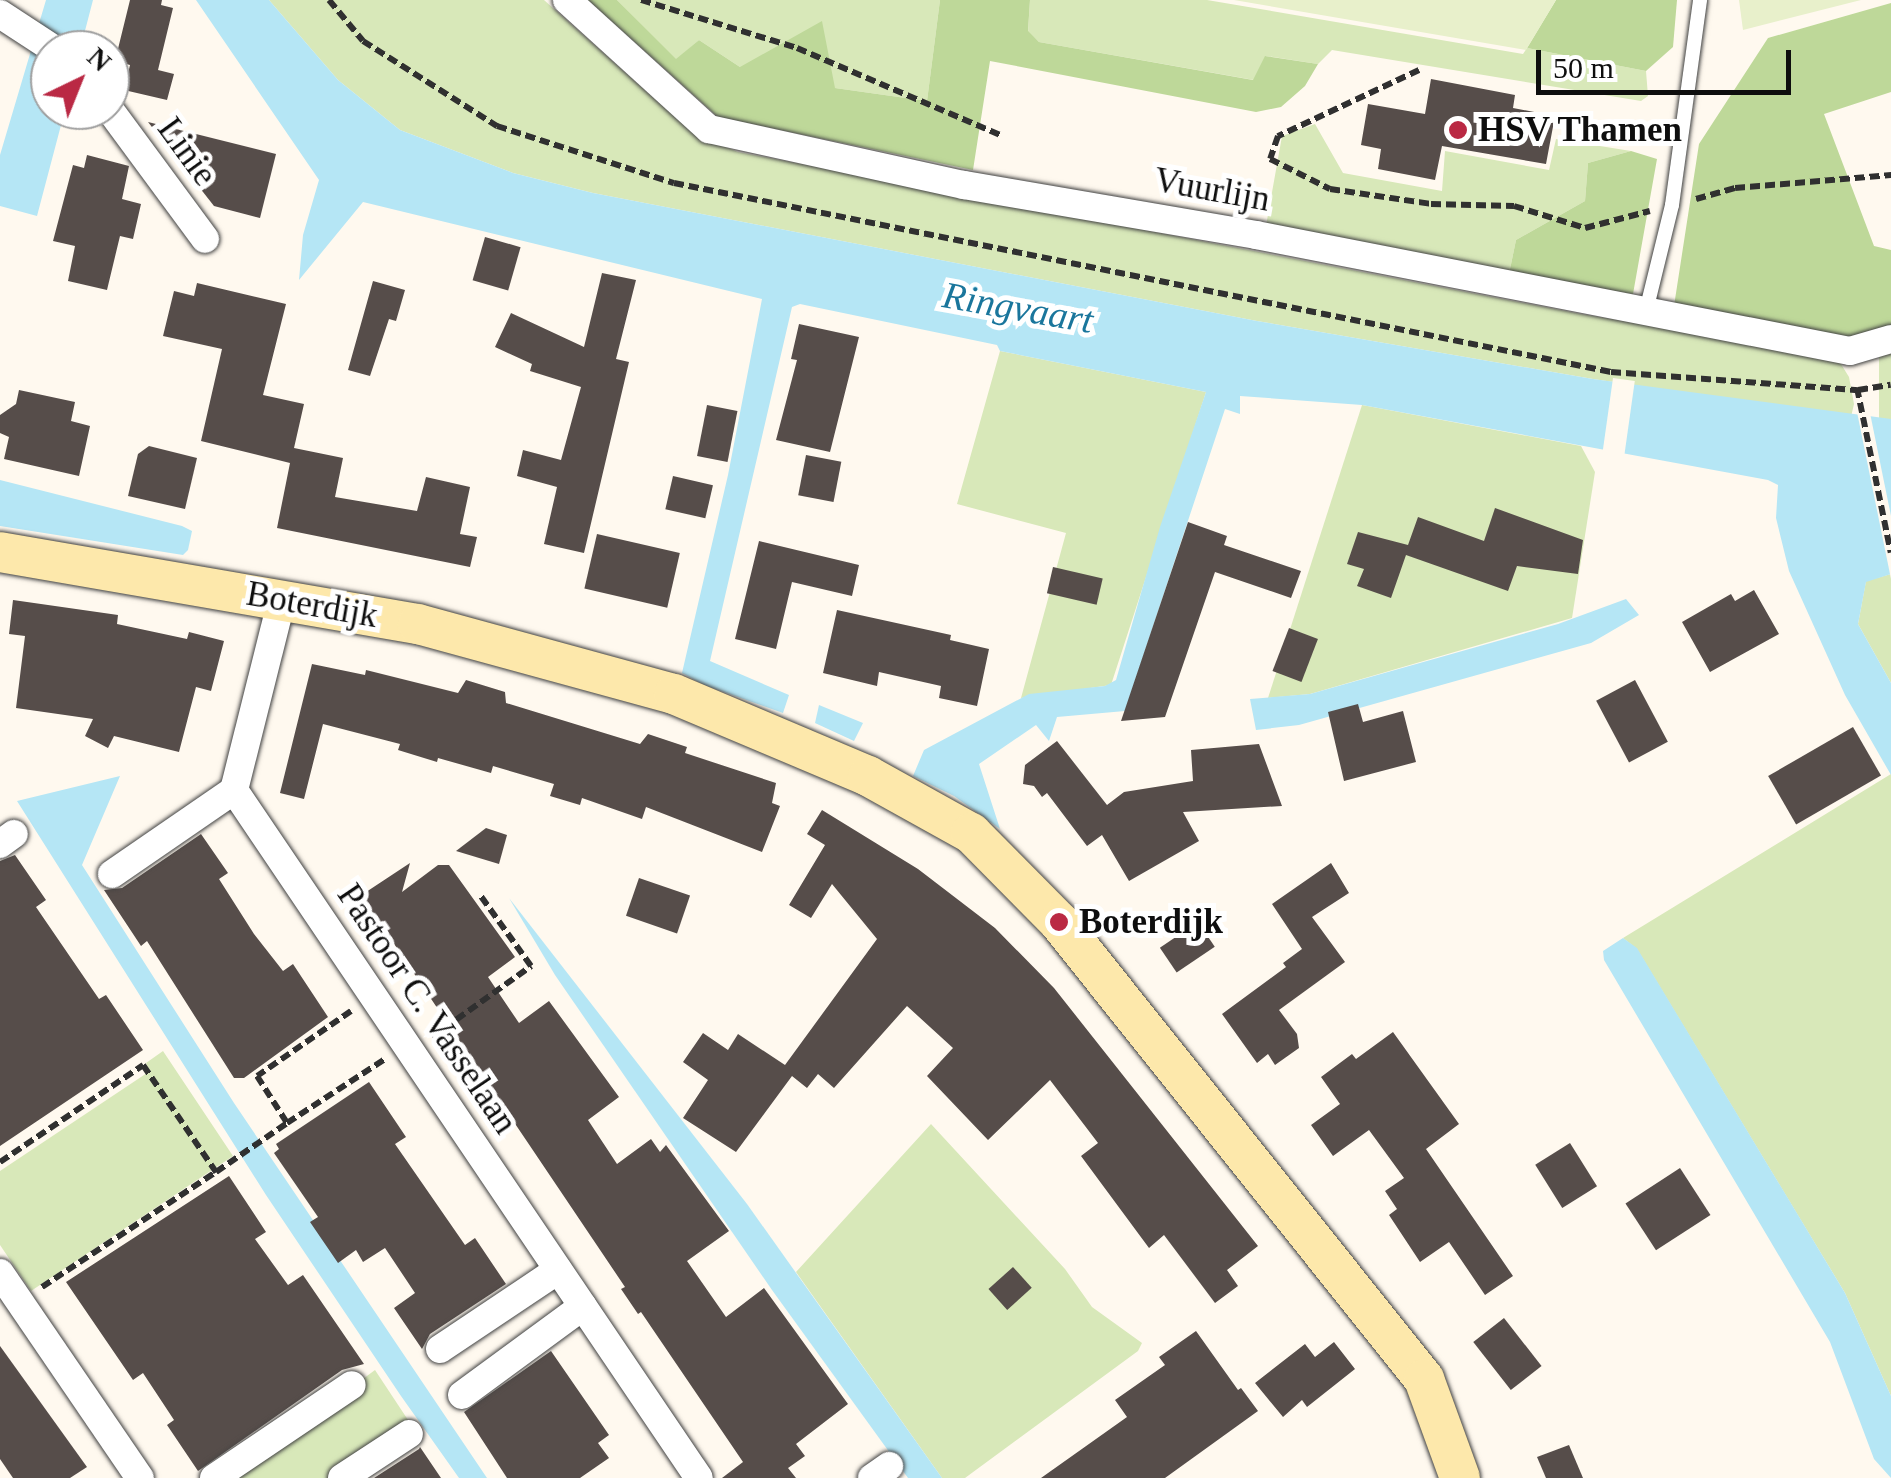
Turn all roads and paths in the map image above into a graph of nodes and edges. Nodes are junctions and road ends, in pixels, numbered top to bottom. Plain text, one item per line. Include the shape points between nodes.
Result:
1 (329, 0) edge
2 (567, 0) edge
3 (641, 0) edge
4 (1700, 0) edge
5 (0, 14) edge
6 (31, 30) edge
7 (1419, 70) dead end
8 (125, 130) edge
9 (1002, 136) dead end
10 (1891, 175) edge
11 (1672, 205) junction
12 (205, 239) dead end
13 (1646, 312) junction
14 (1891, 339) edge
15 (1891, 385) edge
16 (1861, 411) dead end
17 (0, 552) edge
18 (1891, 554) edge
19 (282, 599) junction
20 (234, 790) junction
21 (112, 874) dead end
22 (287, 1123) dead end
23 (0, 1162) edge
24 (216, 1172) junction
25 (558, 1270) junction
26 (0, 1273) edge
27 (20, 1301) junction
28 (583, 1306) junction
29 (440, 1349) dead end
30 (352, 1385) dead end
31 (462, 1395) dead end
32 (409, 1434) dead end
33 (140, 1478) edge
34 (214, 1478) edge
35 (342, 1478) edge
36 (700, 1478) edge
37 (1460, 1478) edge

1 - 15 path via 363,41 497,126 674,184 1614,372 1858,390
2 - 13 street, Vuurlijn via 709,129 964,185
3 - 9 path via 798,48
4 - 11 lane
5 - 6 street
7 - 11 path via 1278,136 1270,159 1330,189 1430,204 1514,206 1585,228
8 - 12 street, Linie
10 - 11 path via 1735,188
11 - 13 lane
13 - 14 street, Vuurlijn via 1850,351
16 - 18 path
17 - 19 street, Boterdijk
19 - 20 street
19 - 37 street, Boterdijk via 418,624 674,694 868,776 971,833 1058,922 1424,1379
20 - 21 street
20 - 25 street, Pastoor C. Vasselaan
22 - 24 path
23 - 24 path via 143,1065
24 - 27 path
25 - 28 street, Pastoor C. Vasselaan
25 - 29 street
26 - 27 street
27 - 33 street
28 - 31 street
28 - 36 street, Pastoor C. Vasselaan
30 - 34 street
32 - 35 street

